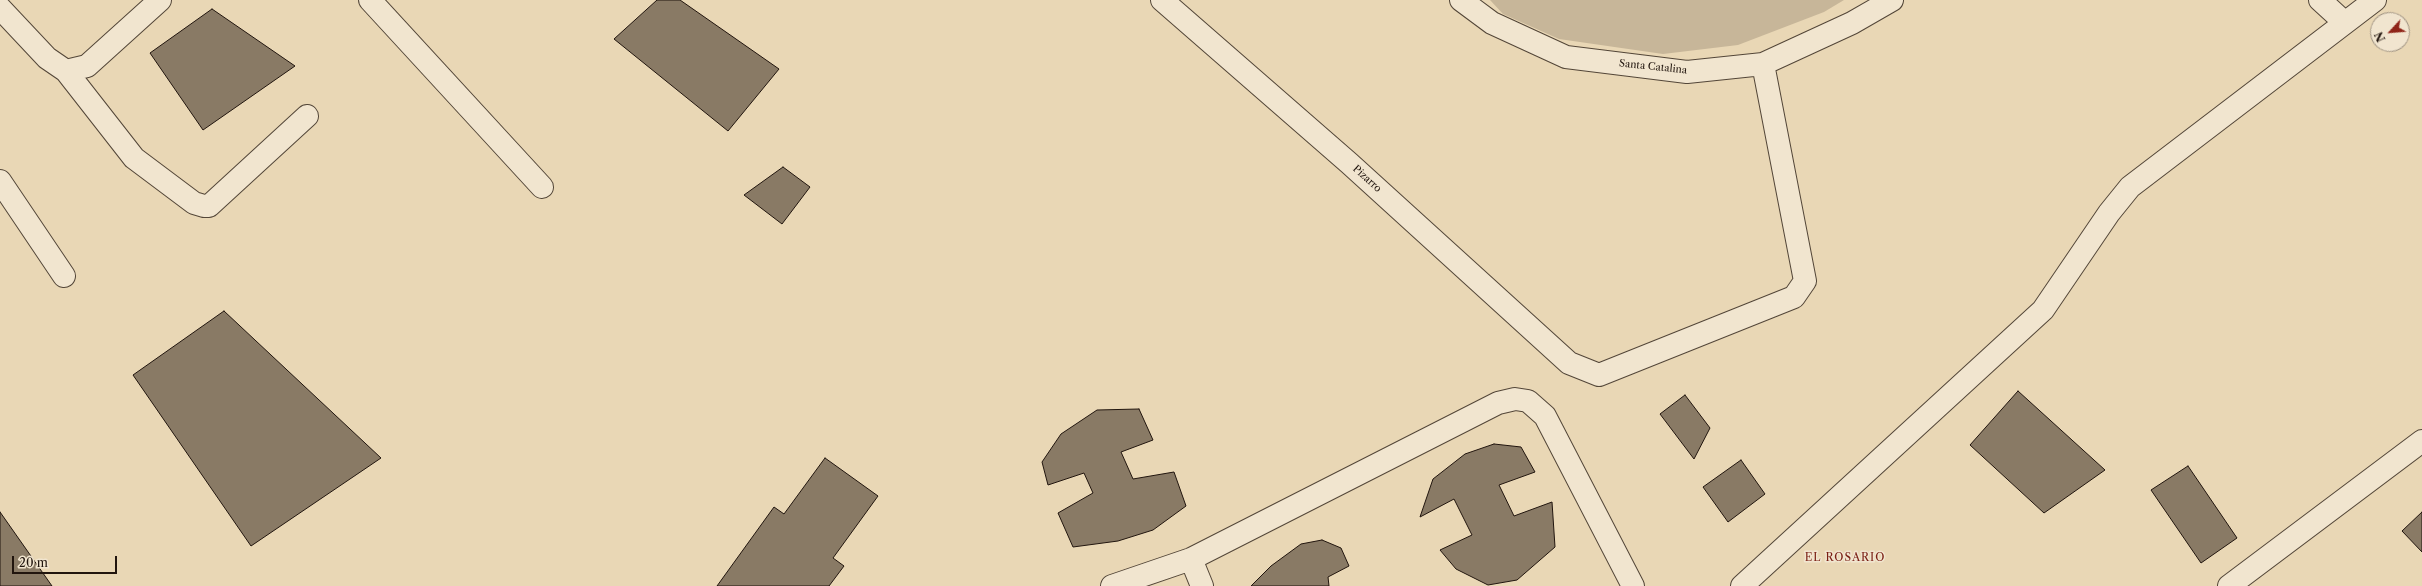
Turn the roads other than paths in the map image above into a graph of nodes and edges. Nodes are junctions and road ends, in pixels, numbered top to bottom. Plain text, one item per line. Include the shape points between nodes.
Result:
1 (160, 0) edge
2 (370, 0) edge
3 (1162, 0) edge
4 (1461, 0) edge
5 (1892, 0) edge
6 (2320, 0) edge
7 (2375, 0) edge
8 (0, 8) edge
9 (2344, 22) junction
10 (1763, 64) junction
11 (66, 71) junction
12 (307, 116) dead end
13 (0, 181) edge
14 (542, 187) dead end
15 (64, 276) dead end
16 (2422, 441) edge
17 (1191, 559) junction
18 (1112, 586) edge
19 (1202, 586) edge
20 (1633, 586) edge
21 (1742, 586) edge
22 (2229, 586) edge

1 - 11 street via 87,66
2 - 14 street
3 - 10 street, Pizarro via 1349,162 1569,363 1599,375 1794,297 1806,281
4 - 10 street, Santa Catalina via 1492,23 1566,57 1687,72
5 - 10 street, Santa Catalina via 1852,23
6 - 9 street
7 - 9 street
8 - 11 street via 46,58
9 - 21 street via 2130,187 2109,213 2043,310
11 - 12 street via 134,158 194,203 204,206 209,206
13 - 15 street
16 - 22 street
17 - 18 street
17 - 19 street
17 - 20 street via 1498,403 1515,399 1528,400 1545,416

